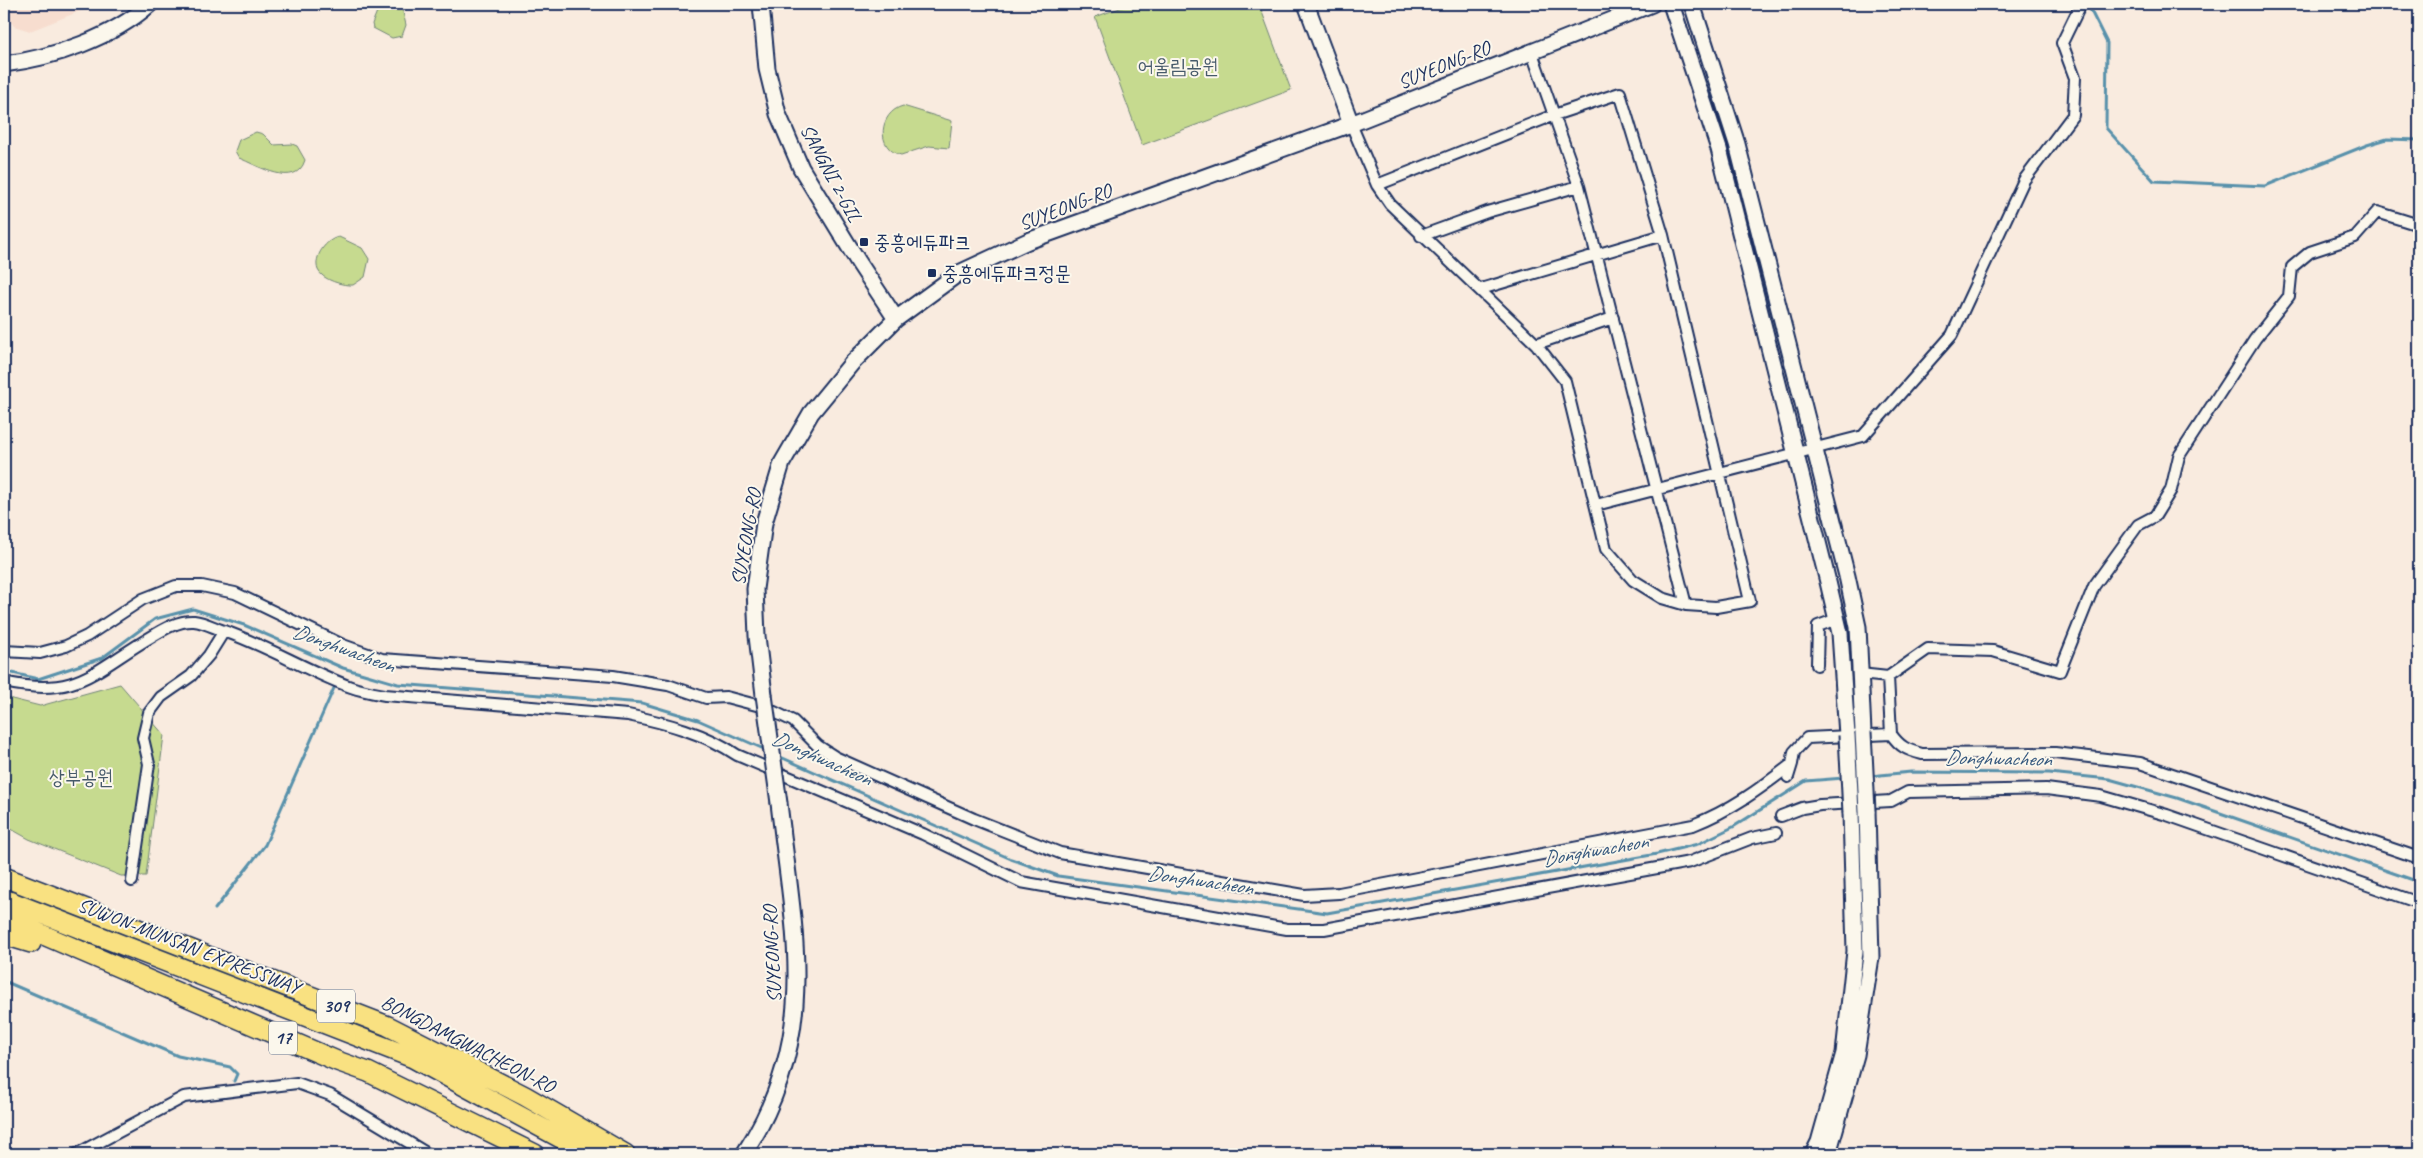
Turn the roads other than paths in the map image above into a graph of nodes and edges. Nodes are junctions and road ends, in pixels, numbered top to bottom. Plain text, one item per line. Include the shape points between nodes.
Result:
1 (150, 4) edge
2 (761, 4) edge
3 (1306, 4) edge
4 (1652, 4) edge
5 (1671, 4) edge
6 (1692, 4) edge
7 (2080, 6) edge
8 (1531, 50) junction
9 (4, 64) edge
10 (1554, 115) junction
11 (1351, 124) junction
12 (1377, 185) junction
13 (1579, 186) junction
14 (2419, 225) edge
15 (1663, 235) junction
16 (1421, 236) junction
17 (1597, 255) junction
18 (1481, 289) junction
19 (1613, 318) junction
20 (896, 319) junction
21 (1536, 344) junction
22 (1814, 449) junction
23 (1796, 454) junction
24 (1718, 473) junction
25 (1657, 489) junction
26 (1596, 505) junction
27 (1686, 605) junction
28 (1837, 619) junction
29 (224, 630) junction
30 (4, 651) edge
31 (1817, 665) dead end
32 (1860, 674) junction
33 (1888, 677) junction
34 (4, 682) edge
35 (1891, 734) junction
36 (1792, 764) junction
37 (1788, 777) dead end
38 (1781, 816) dead end
39 (1776, 833) dead end
40 (2419, 858) edge
41 (4, 877) edge
42 (132, 881) dead end
43 (4, 899) edge
44 (2419, 903) edge
45 (4, 918) edge
46 (4, 933) edge
47 (30, 935) junction
48 (77, 1154) edge
49 (428, 1154) edge
50 (515, 1154) edge
51 (535, 1154) edge
52 (590, 1154) edge
53 (624, 1154) edge
54 (744, 1154) edge
55 (1813, 1154) edge
56 (1828, 1154) edge

1 - 9 main road via 126,21 63,52
2 - 20 main road, SANGNI 2-GIL via 767,69 778,114 801,168
3 - 11 main road
4 - 8 main road, SUYEONG-RO
5 - 23 main road via 1719,149
6 - 22 main road via 1737,144
7 - 22 street via 2062,43 2075,78 2073,115 2024,180 1952,335 1863,436
8 - 10 street
8 - 11 main road, SUYEONG-RO
10 - 12 street
10 - 13 street
10 - 15 street via 1620,93
11 - 12 street
11 - 20 main road, SUYEONG-RO via 1028,241 959,273
12 - 16 street via 1390,204
13 - 16 street via 1487,212
13 - 17 street
14 - 33 street via 2377,212 2355,237 2310,252 2292,268 2289,296 2255,339 2179,456 2171,490 2159,510 2155,516 2138,525 2094,586 2060,671 1993,651 1928,649
15 - 17 street
15 - 24 street
16 - 18 street
17 - 18 street
17 - 19 street
18 - 21 street
19 - 21 street
19 - 25 street
20 - 54 main road, SUYEONG-RO, bridge via 852,363 811,413 782,463 764,523 755,590 757,636 796,948 798,991 791,1045 779,1087 761,1128
21 - 26 street via 1565,381
22 - 23 street
22 - 32 main road via 1858,627
23 - 24 street
23 - 28 main road
24 - 25 street
24 - 27 street via 1750,601 1716,607
25 - 26 street
25 - 27 street
26 - 27 street via 1606,549 1633,580 1662,598
28 - 31 street via 1818,626
28 - 55 main road, bridge via 1851,813 1854,960 1844,1053
29 - 34 street via 194,621 170,625 88,678 68,686 29,688
29 - 39 street via 353,688 385,695 628,715 664,723 708,739 737,755 923,834 1021,882 1287,929 1324,928 1690,862 1752,838
29 - 42 street via 191,676 161,697 149,713 143,738 149,764
30 - 36 street via 40,653 66,646 143,599 176,586 202,586 234,593 343,645 382,659 613,676 668,685 706,698 726,697 764,707 793,721 818,746 835,757 1036,845 1092,859 1304,895 1339,893 1693,825 1750,797
32 - 33 street
32 - 56 main road, bridge via 1871,957 1856,1055
33 - 35 street
35 - 36 street via 1807,738 1794,752
35 - 40 street via 1905,749 1922,754 2056,753 2140,763
36 - 37 street
38 - 44 street via 1802,808 1891,801 1908,792 2046,789 2101,796 2168,815
41 - 53 highway, BONGDAMGWACHEON-RO / 309 via 388,1026 525,1096
43 - 52 highway, SUWON-MUNSAN EXPRESSWAY / 17 via 413,1058
45 - 47 highway, 17
46 - 47 highway
47 - 50 highway via 373,1084
47 - 51 highway, 17 via 368,1072
48 - 49 street via 184,1097 297,1083 330,1095

